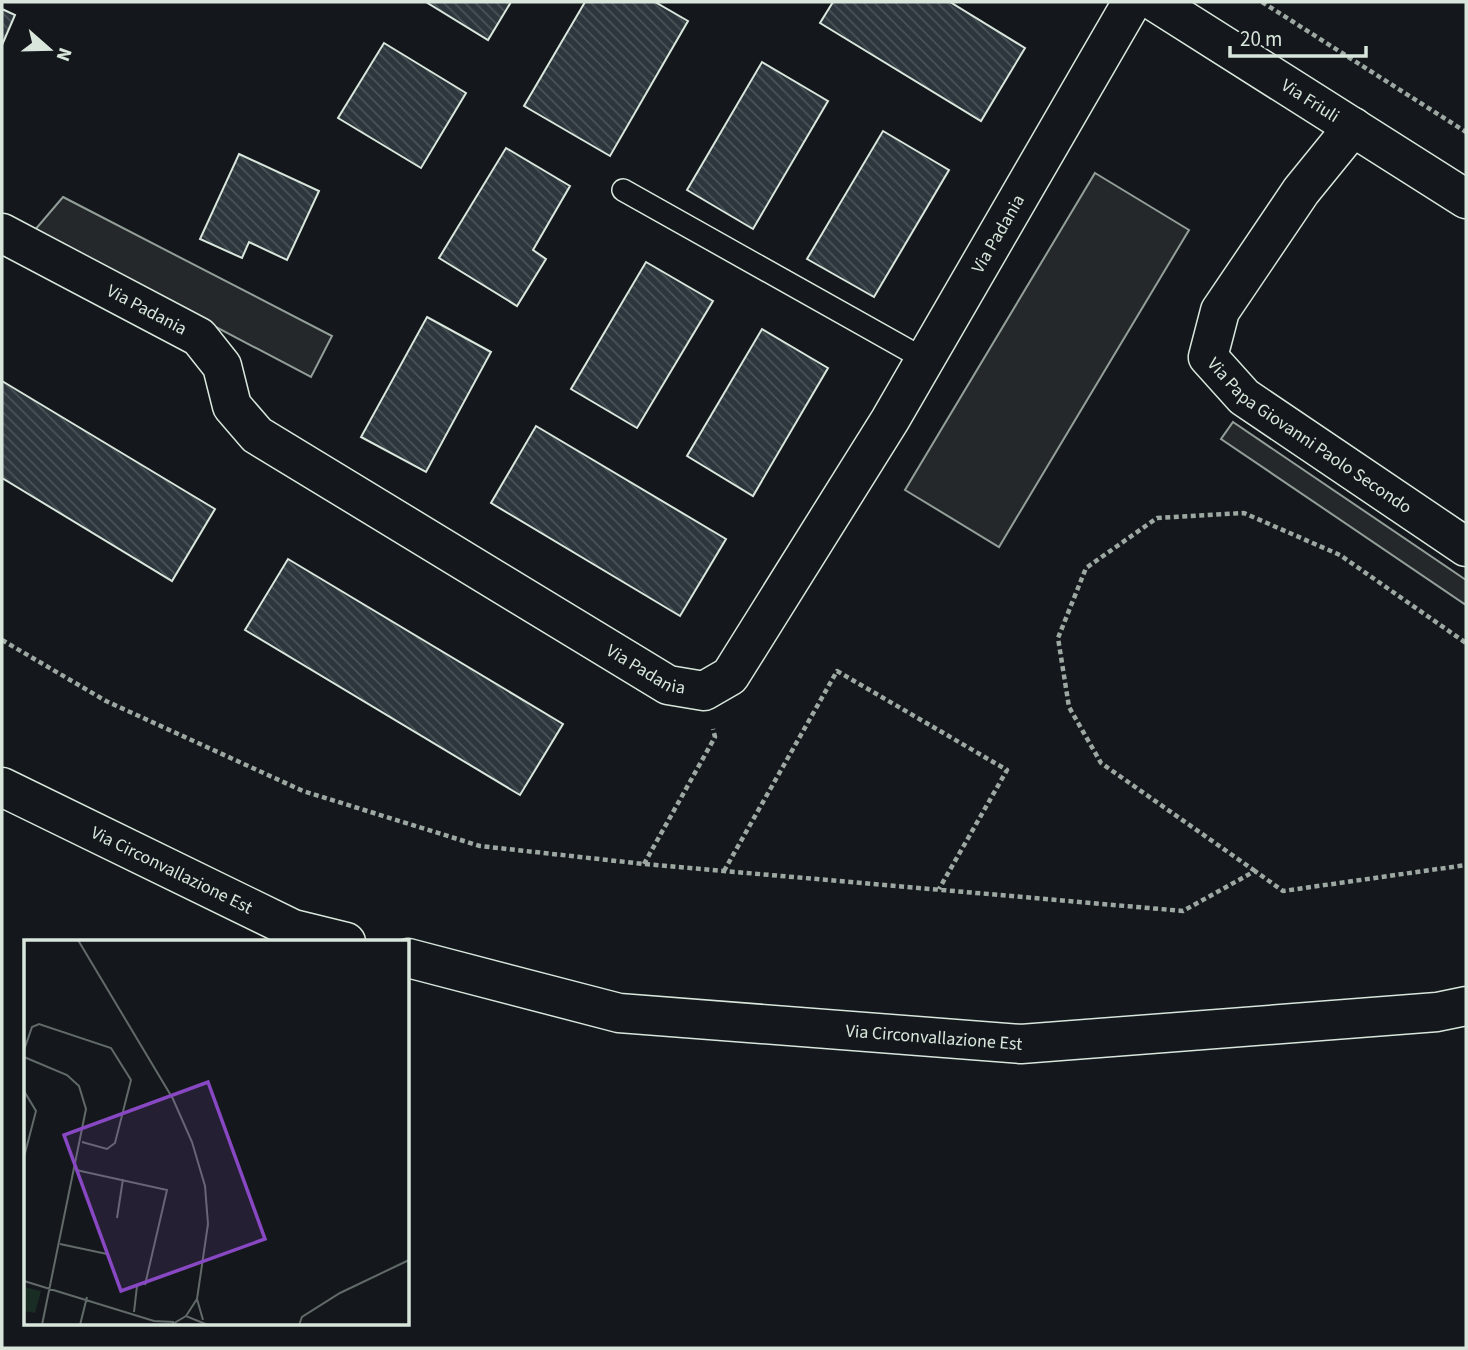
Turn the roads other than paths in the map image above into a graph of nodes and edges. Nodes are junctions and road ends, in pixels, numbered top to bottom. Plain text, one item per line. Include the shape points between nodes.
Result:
1 (1132, 2) edge
2 (1155, 2) edge
3 (1353, 127) junction
4 (623, 190) dead end
5 (1466, 199) edge
6 (2, 233) edge
7 (924, 359) junction
8 (1466, 547) edge
9 (2, 787) edge
10 (338, 940) edge
11 (410, 959) edge
12 (1466, 1006) edge

1 - 7 street, Via Padania
2 - 3 street, Via Friuli
3 - 5 street, Via Friuli
3 - 8 street, Via Papa Giovanni Paolo Secondo via 1301,191 1220,311 1208,357 1244,397
4 - 7 lane
6 - 7 street, Via Padania via 199,337 222,366 232,405 257,435 668,685 704,691 730,676
9 - 10 street, Via Circonvallazione Est via 293,929
11 - 12 street, Via Circonvallazione Est via 619,1013 1021,1044 1437,1012

